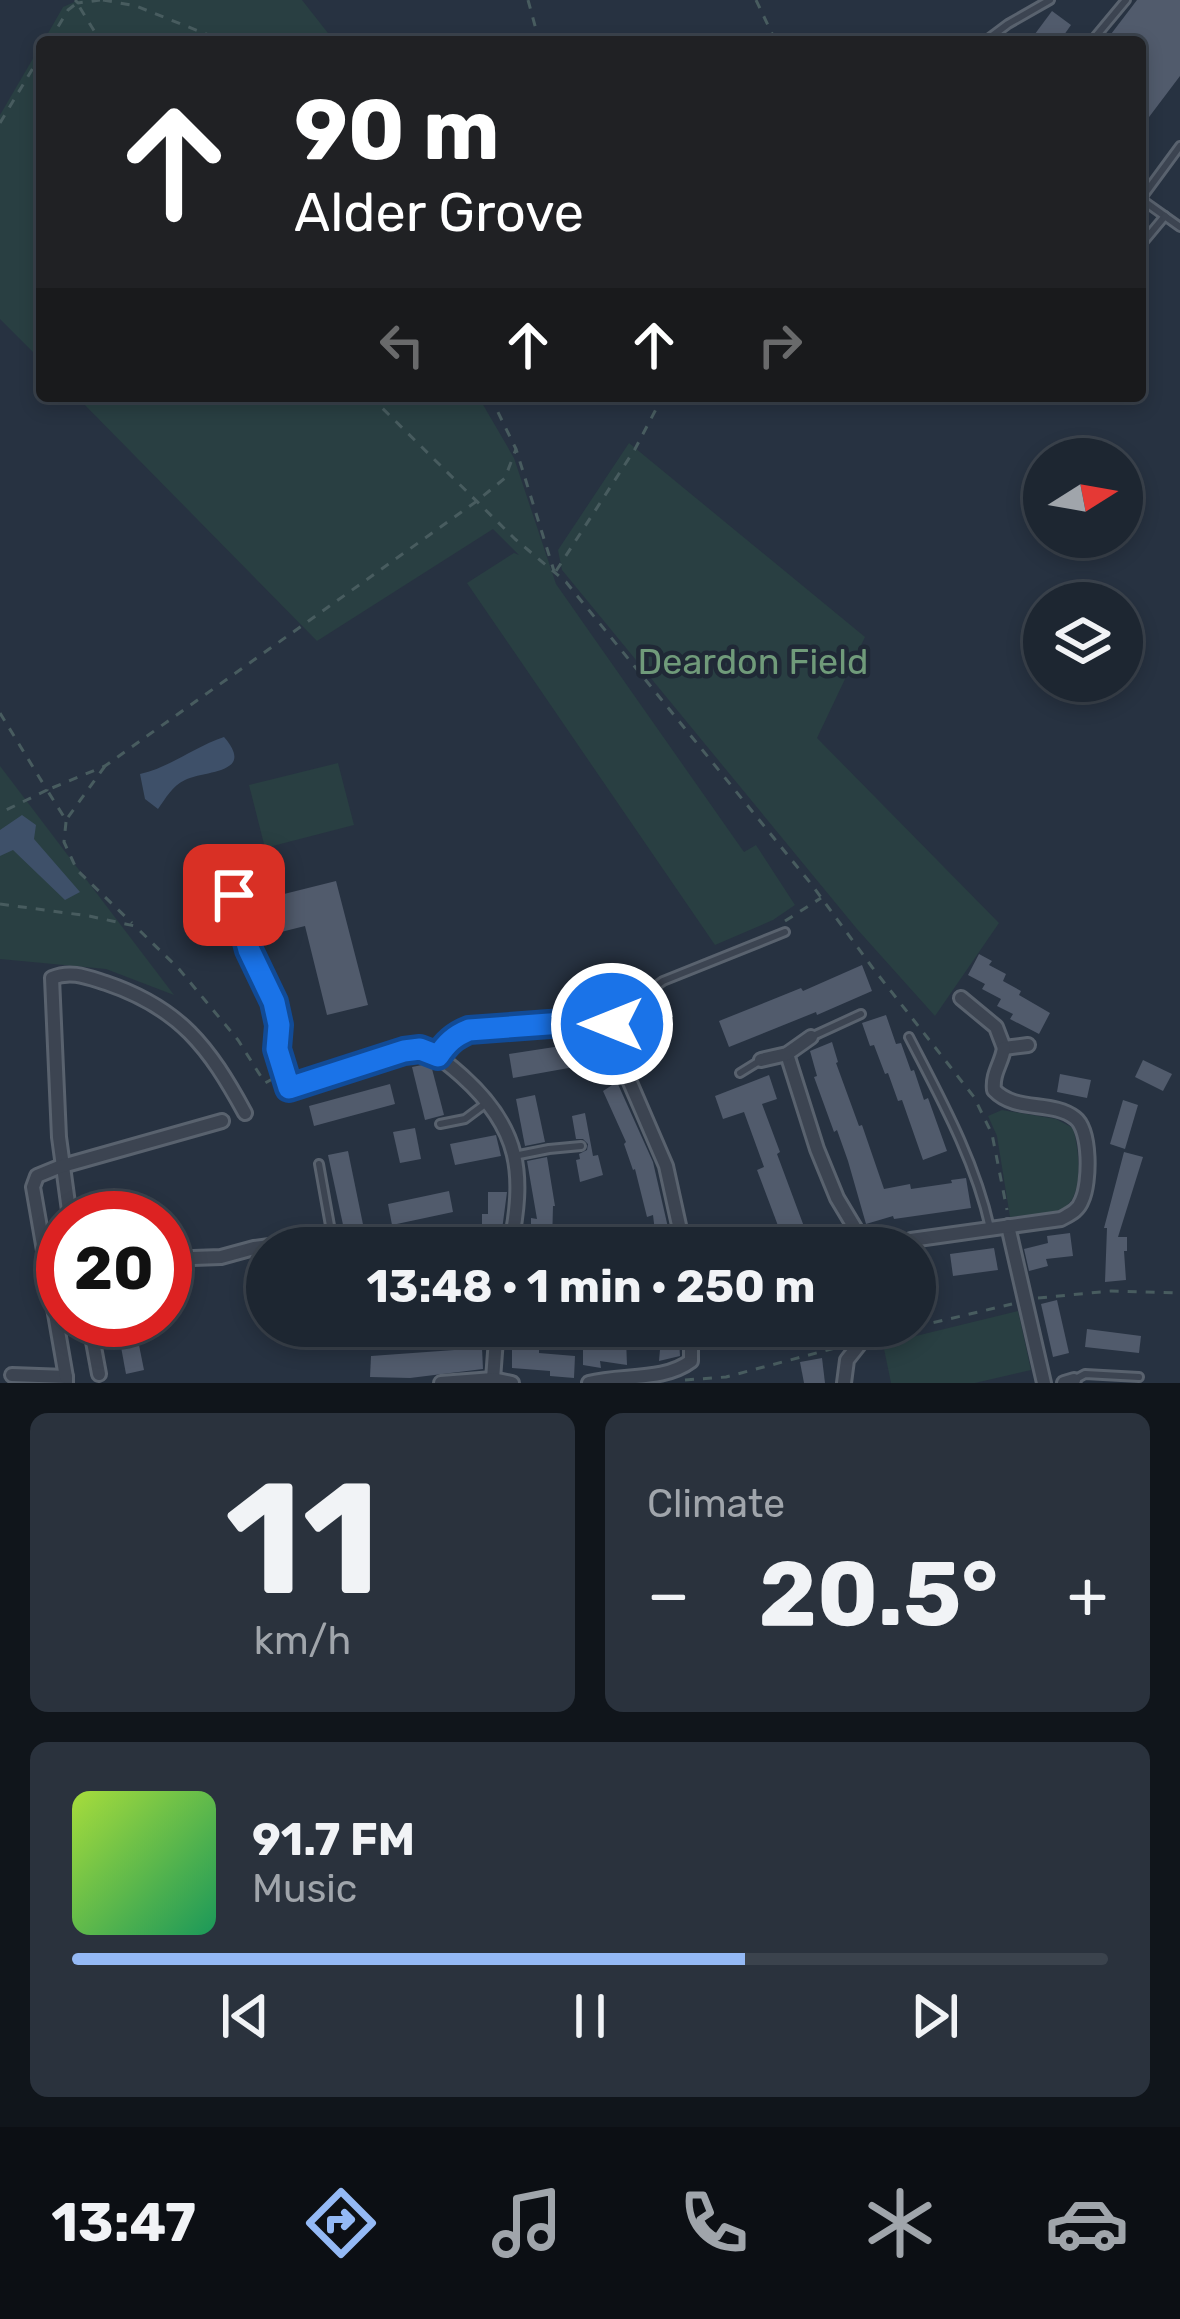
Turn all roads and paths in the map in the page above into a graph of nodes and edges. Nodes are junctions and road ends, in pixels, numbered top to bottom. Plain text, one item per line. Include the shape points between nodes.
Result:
1 (102, 0) edge
2 (528, 0) edge
3 (756, 0) edge
4 (1050, 0) edge
5 (1126, 0) edge
6 (76, 1) edge
7 (86, 1) edge
8 (53, 36) edge
9 (96, 36) edge
10 (211, 36) edge
11 (535, 36) edge
12 (773, 36) edge
13 (991, 36) edge
14 (1095, 36) edge
15 (36, 63) edge
16 (0, 123) edge
17 (1180, 146) edge
18 (1146, 192) edge
19 (1146, 202) edge
20 (1166, 216) junction
21 (1180, 226) edge
22 (1146, 239) edge
23 (376, 402) edge
24 (493, 402) edge
25 (660, 402) edge
26 (516, 449) junction
27 (477, 501) junction
28 (555, 572) junction
29 (0, 713) edge
30 (105, 766) junction
31 (47, 790) junction
32 (0, 813) edge
33 (66, 820) junction
34 (264, 887) dead end
35 (821, 898) junction
36 (0, 904) edge
37 (784, 922) dead end
38 (135, 926) junction
39 (784, 932) dead end
40 (962, 998) dead end
41 (861, 1014) dead end
42 (611, 1036) junction
43 (811, 1036) joint
44 (909, 1037) dead end
45 (1028, 1045) dead end
46 (1004, 1048) junction
47 (787, 1054) junction
48 (438, 1056) junction
49 (761, 1060) joint
50 (740, 1073) dead end
51 (286, 1081) junction
52 (487, 1102) junction
53 (245, 1113) dead end
54 (222, 1121) dead end
55 (440, 1124) dead end
56 (581, 1146) dead end
57 (514, 1156) junction
58 (319, 1164) dead end
59 (62, 1166) junction
60 (66, 1191) edge
61 (1007, 1210) dead end
62 (1008, 1226) junction
63 (330, 1227) edge
64 (515, 1227) edge
65 (679, 1227) edge
66 (854, 1227) edge
67 (990, 1228) junction
68 (936, 1236) edge
69 (246, 1249) edge
70 (192, 1258) edge
71 (94, 1347) edge
72 (495, 1347) edge
73 (692, 1347) edge
74 (839, 1347) edge
75 (857, 1347) edge
76 (99, 1373) dead end
77 (12, 1375) dead end
78 (1042, 1376) edge
79 (1139, 1377) dead end
80 (493, 1379) junction
81 (66, 1380) edge
82 (685, 1380) dead end
83 (1069, 1382) edge
84 (441, 1383) edge
85 (457, 1383) edge
86 (512, 1383) edge
87 (589, 1383) edge
88 (844, 1383) edge

1 - 7 path
1 - 10 path
2 - 11 path
3 - 12 path
4 - 13 lane
5 - 14 lane
6 - 7 path
6 - 8 path
6 - 9 path
15 - 16 path
17 - 18 lane
19 - 20 lane
20 - 21 lane
20 - 22 lane
23 - 27 path
24 - 26 path
25 - 28 path
26 - 27 path via 505,478
26 - 28 path
27 - 28 path
27 - 30 path
28 - 35 path
29 - 31 path
30 - 31 path
30 - 33 path
31 - 32 path
31 - 33 path
33 - 38 path via 64,842 77,870
34 - 51 lane via 234,895 274,1002
35 - 37 path
35 - 61 path via 974,1096 992,1133
36 - 38 path
38 - 51 path via 238,1040 265,1083
39 - 42 lane via 663,981 645,998 646,1010 612,1024
40 - 46 street via 996,1027
41 - 43 lane
42 - 48 street via 576,1022 469,1030
42 - 65 street via 666,1166
43 - 47 street
44 - 67 lane via 982,1191
45 - 46 street
46 - 62 street via 994,1090 1005,1100 1069,1114 1087,1138 1076,1211
47 - 49 street
47 - 66 street via 817,1149
48 - 51 street via 404,1051
48 - 52 street
49 - 50 lane
52 - 55 lane via 465,1119
52 - 57 street
53 - 59 street via 208,1051 150,1002 81,975 57,975
54 - 59 street
56 - 57 lane
57 - 64 street
58 - 63 lane
59 - 60 street
59 - 81 street via 37,1176 33,1187
62 - 67 street
62 - 78 street
67 - 68 street
69 - 70 street
71 - 76 street
72 - 80 street
73 - 87 street via 686,1366
74 - 82 path
75 - 88 street
77 - 81 street
79 - 83 lane via 1085,1374
80 - 85 street
80 - 86 street
84 - 85 street

